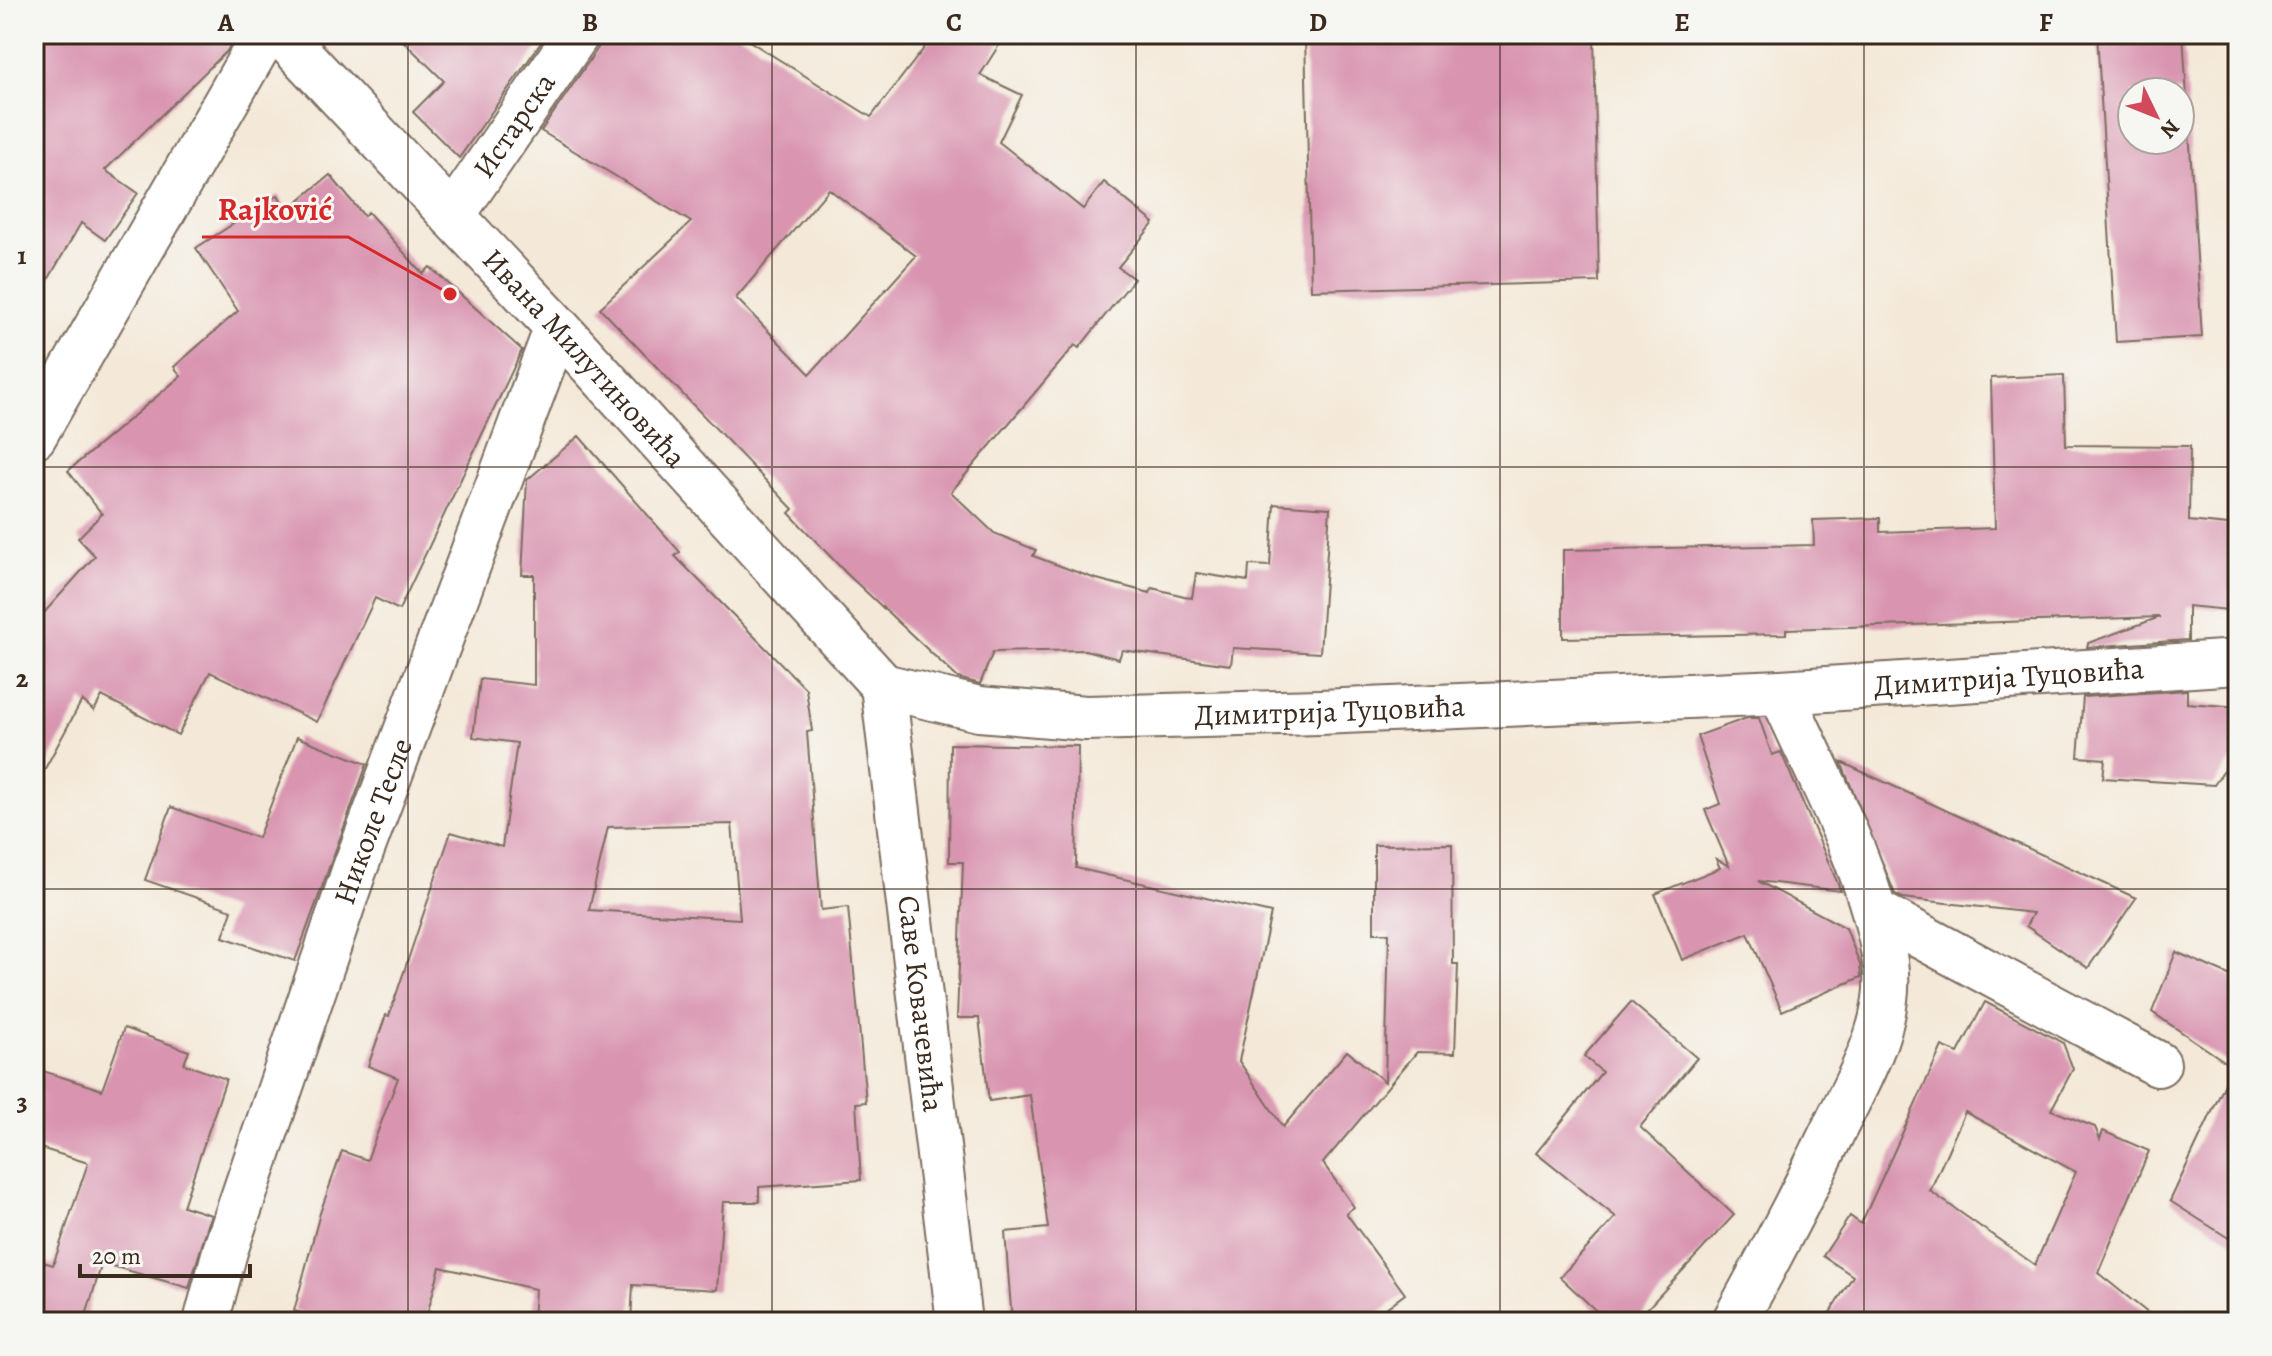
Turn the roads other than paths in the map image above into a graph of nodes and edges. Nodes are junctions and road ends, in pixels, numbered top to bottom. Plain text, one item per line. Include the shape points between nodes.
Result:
1 (265, 34) edge
2 (281, 34) edge
3 (577, 34) edge
4 (452, 216) junction
5 (557, 327) junction
6 (34, 436) edge
7 (2238, 662) edge
8 (883, 686) junction
9 (1781, 692) junction
10 (1876, 912) junction
11 (2158, 1064) dead end
12 (206, 1322) edge
13 (959, 1322) edge
14 (1734, 1322) edge

1 - 6 street
2 - 4 street, Ивана Милутиновића
3 - 4 street, Истарска
4 - 5 street, Ивана Милутиновића
5 - 8 street, Ивана Милутиновића
5 - 12 street, Николе Тесле via 354,871 225,1251
7 - 9 street, Димитрија Туцовића
8 - 9 street, Димитрија Туцовића via 979,709 1086,718
8 - 13 street, Саве Ковачевића
9 - 10 street
10 - 11 street
10 - 14 street via 1886,966 1875,1044 1788,1225

